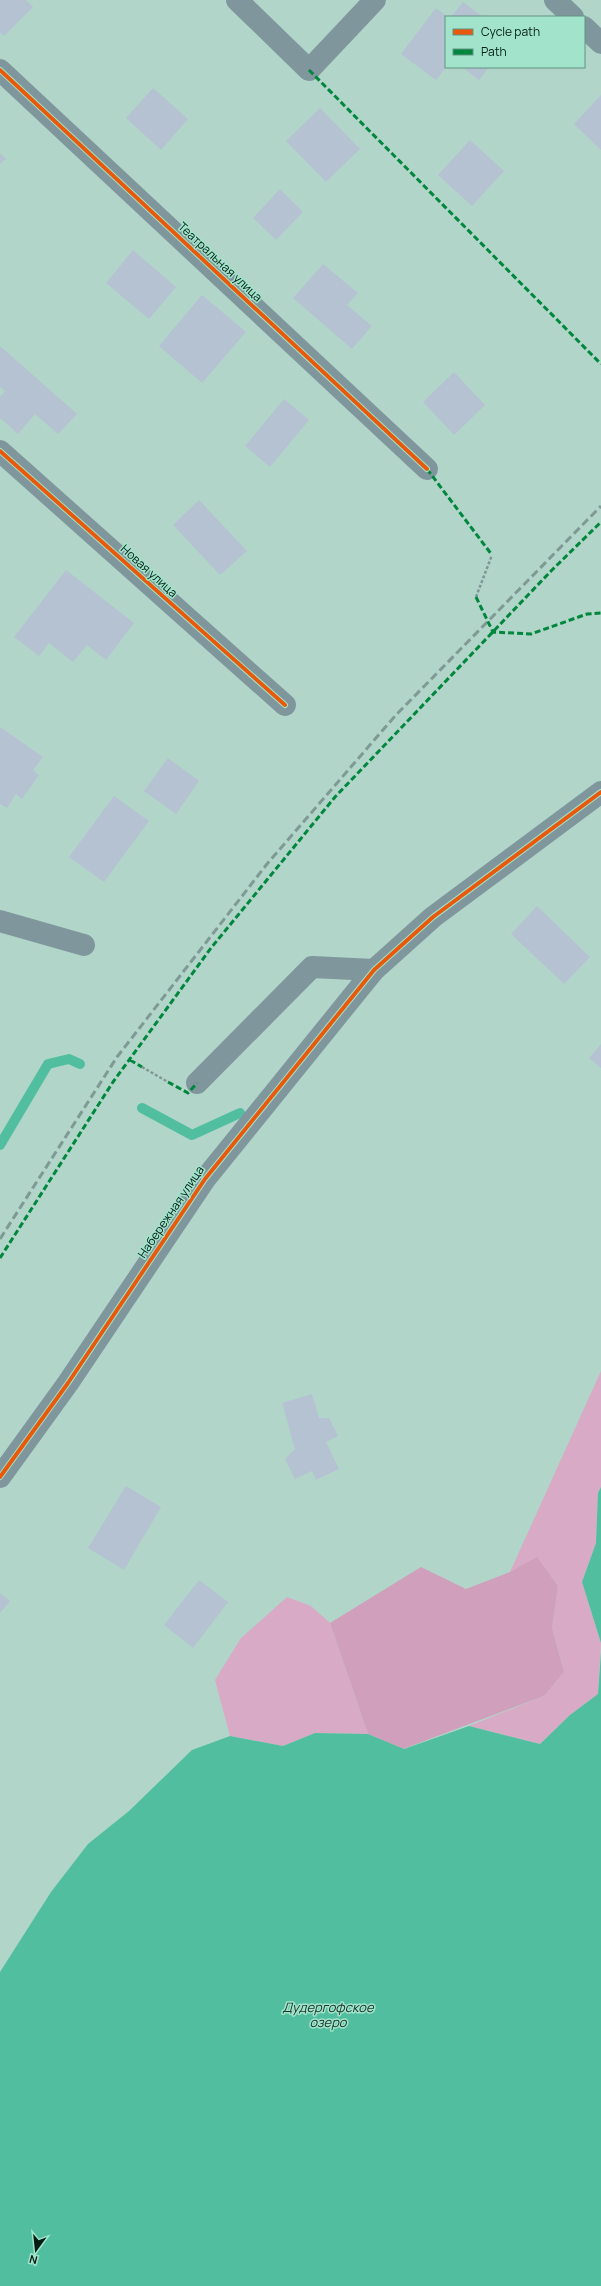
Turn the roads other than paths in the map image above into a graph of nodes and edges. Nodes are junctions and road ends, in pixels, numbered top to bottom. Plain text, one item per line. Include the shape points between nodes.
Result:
1 (237, 0) edge
2 (375, 0) edge
3 (555, 0) edge
4 (572, 16) edge
5 (585, 28) edge
6 (601, 43) edge
7 (0, 70) edge
8 (0, 451) edge
9 (427, 469) dead end
10 (285, 705) dead end
11 (601, 792) edge
12 (0, 921) edge
13 (84, 945) dead end
14 (374, 970) junction
15 (197, 1083) dead end
16 (0, 1477) edge

1 - 2 street via 309,70
3 - 4 street
5 - 6 street
7 - 9 street, Театральная улица
8 - 10 street, Новая улица
11 - 14 street, Набережная улица via 433,917
12 - 13 street
14 - 15 street via 312,967
14 - 16 street, Набережная улица via 205,1179 68,1383

